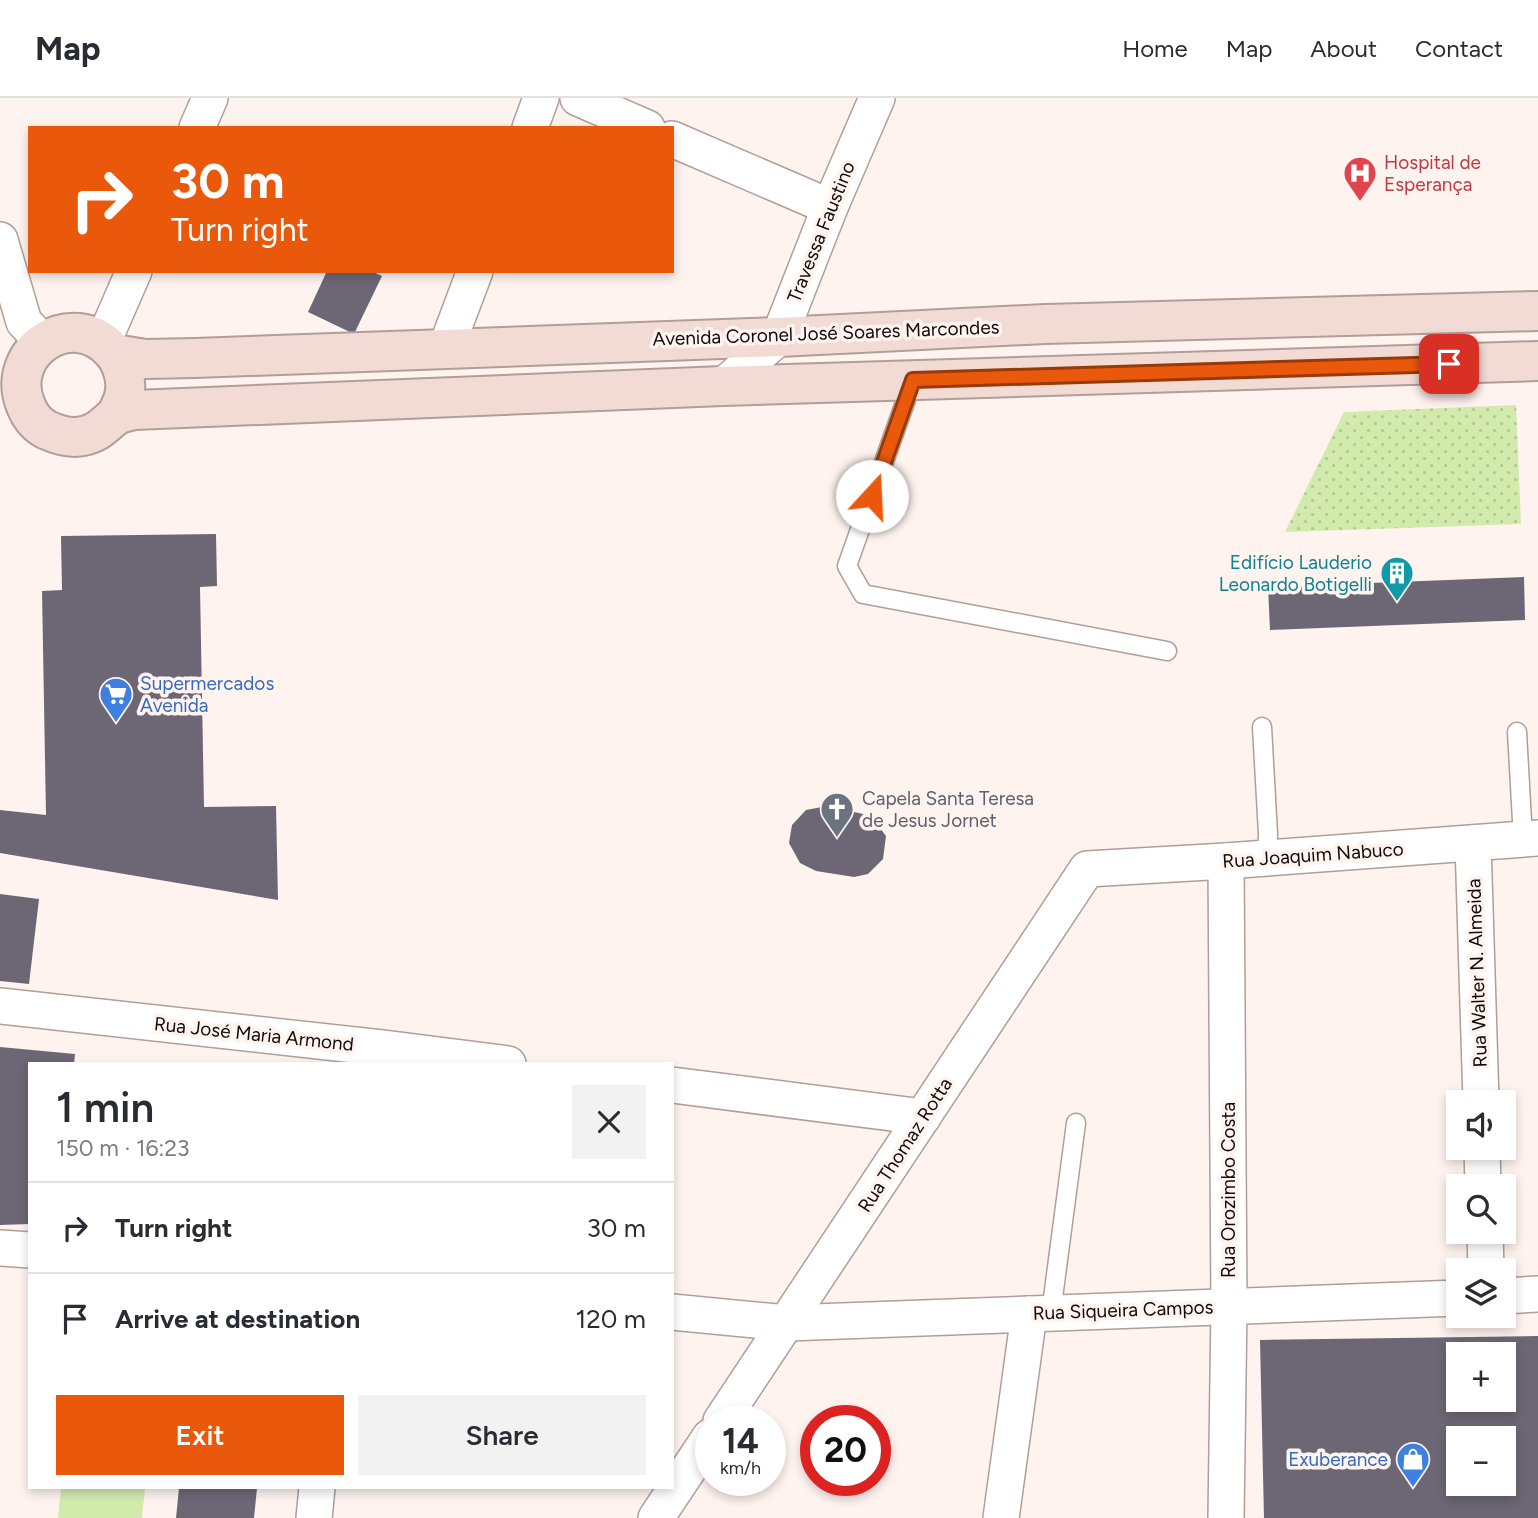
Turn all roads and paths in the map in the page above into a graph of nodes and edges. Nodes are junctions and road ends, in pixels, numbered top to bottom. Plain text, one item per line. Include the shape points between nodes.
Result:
1 (210, 98) edge
2 (541, 98) edge
3 (578, 98) edge
4 (877, 98) edge
5 (198, 126) edge
6 (531, 126) edge
7 (642, 126) edge
8 (674, 140) edge
9 (830, 207) junction
10 (0, 240) edge
11 (133, 273) edge
12 (474, 273) edge
13 (1538, 311) edge
14 (779, 337) junction
15 (109, 348) junction
16 (446, 348) junction
17 (23, 355) edge
18 (1538, 362) edge
19 (913, 380) junction
20 (723, 386) junction
21 (116, 415) junction
22 (0, 418) edge
23 (42, 428) junction
24 (1167, 651) dead end
25 (1262, 727) dead end
26 (1517, 732) dead end
27 (1531, 839) edge
28 (1473, 843) junction
29 (1267, 858) junction
30 (1226, 861) junction
31 (1087, 869) joint
32 (0, 1006) edge
33 (381, 1056) edge
34 (476, 1062) edge
35 (674, 1085) edge
36 (1481, 1090) edge
37 (923, 1117) junction
38 (1076, 1123) dead end
39 (0, 1248) edge
40 (28, 1251) edge
41 (1538, 1294) edge
42 (1516, 1295) edge
43 (1446, 1298) edge
44 (1229, 1306) junction
45 (674, 1311) edge
46 (1040, 1313) junction
47 (787, 1323) junction
48 (732, 1405) edge
49 (695, 1457) edge
50 (676, 1482) edge
51 (317, 1489) edge
52 (672, 1489) edge
53 (314, 1518) edge
54 (656, 1518) edge
55 (1000, 1518) edge
56 (1226, 1518) edge

1 - 5 street
2 - 6 street
3 - 7 street
4 - 9 street, Travessa Faustino
8 - 9 street
9 - 14 street, Travessa Faustino
10 - 17 street via 24,322
11 - 15 street
12 - 16 street
13 - 14 main road, Avenida Coronel José Soares Marcondes via 1045,324
14 - 16 main road, Avenida Coronel José Soares Marcondes
14 - 20 street, Travessa Faustino
15 - 16 main road, Avenida Coronel José Soares Marcondes via 145,359
15 - 17 main road via 89,335 73,332 57,334
15 - 21 main road via 124,373 125,396
17 - 23 main road via 22,397
18 - 19 main road
19 - 20 main road
19 - 24 lane via 847,566 863,594
20 - 21 main road via 134,410
21 - 23 main road via 101,430 81,437 61,436
22 - 23 main road
25 - 29 lane
26 - 27 lane
27 - 28 street, Rua Joaquim Nabuco
28 - 29 street, Rua Joaquim Nabuco
28 - 36 street, Rua Walter N. Almeida
29 - 30 street, Rua Joaquim Nabuco
30 - 31 street, Rua Joaquim Nabuco
30 - 44 street, Rua Orozimbo Costa
31 - 37 street, Rua Thomaz Rotta
32 - 33 street, Rua José Maria Armond
33 - 34 street, Rua José Maria Armond
35 - 37 street
37 - 47 street, Rua Thomaz Rotta
38 - 46 lane
39 - 40 street
41 - 42 street
43 - 44 street, Rua Siqueira Campos
44 - 46 street, Rua Siqueira Campos
44 - 56 street, Rua Orozimbo Costa
45 - 47 street, Rua Siqueira Campos
46 - 47 street, Rua Siqueira Campos
46 - 55 street
47 - 48 street, Rua Thomaz Rotta
49 - 50 street
51 - 53 street
52 - 54 street

